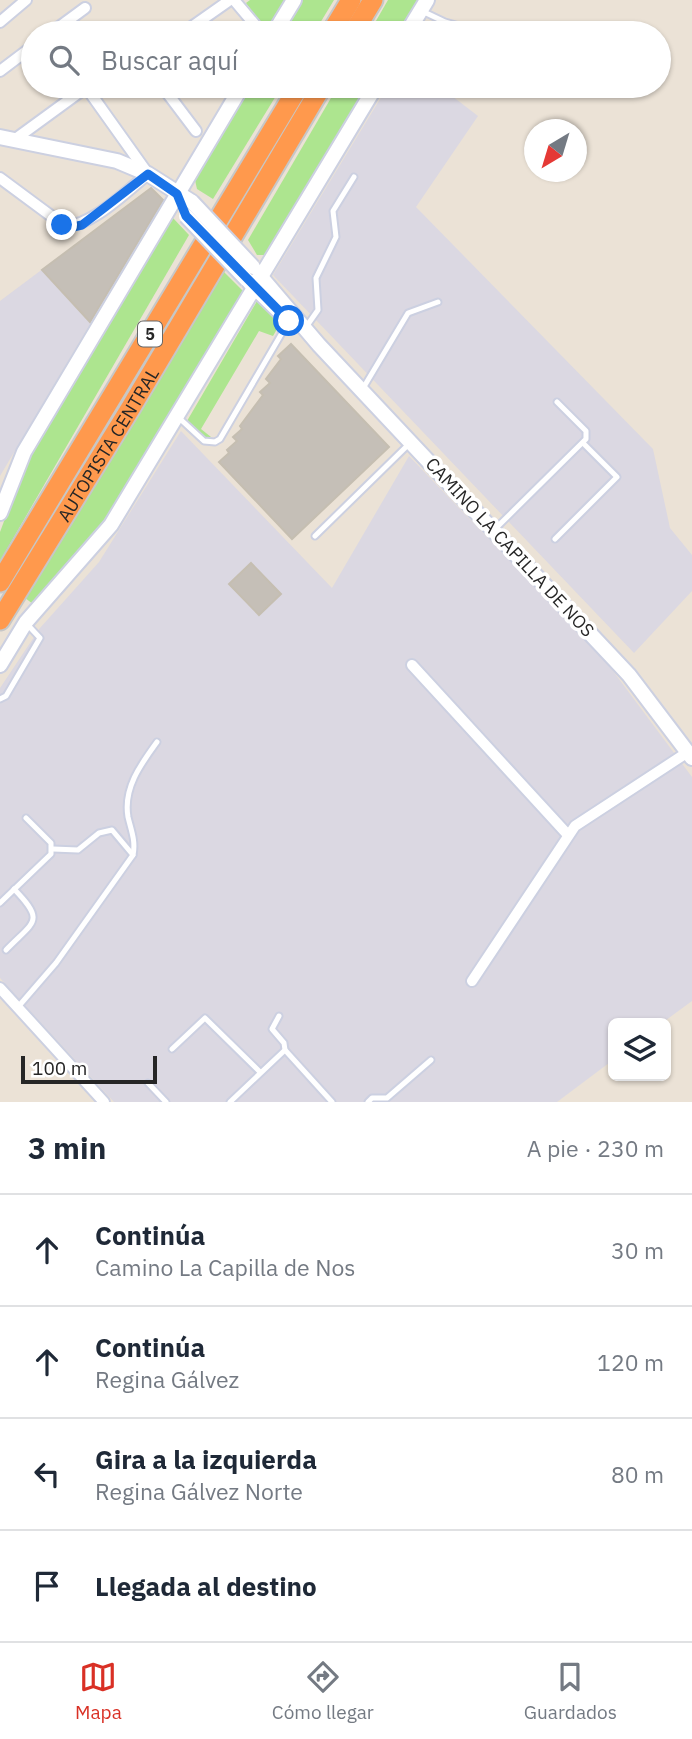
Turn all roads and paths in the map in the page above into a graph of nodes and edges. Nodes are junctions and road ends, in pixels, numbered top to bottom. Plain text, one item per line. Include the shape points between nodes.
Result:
1 (26, 0) edge
2 (232, 0) edge
3 (294, 0) edge
4 (351, 0) edge
5 (373, 0) edge
6 (12, 4) edge
7 (424, 5) edge
8 (85, 8) dead end
9 (67, 21) edge
10 (201, 21) edge
11 (251, 21) edge
12 (281, 21) edge
13 (338, 21) edge
14 (360, 21) edge
15 (414, 21) edge
16 (445, 21) edge
17 (0, 22) edge
18 (21, 55) edge
19 (0, 71) edge
20 (70, 98) edge
21 (95, 98) edge
22 (171, 98) edge
23 (235, 98) edge
24 (292, 98) edge
25 (315, 98) edge
26 (368, 98) edge
27 (196, 131) dead end
28 (7, 138) edge
29 (148, 174) junction
30 (354, 177) dead end
31 (0, 178) edge
32 (177, 194) junction
33 (254, 278) junction
34 (438, 302) dead end
35 (289, 321) junction
36 (306, 327) junction
37 (319, 345) junction
38 (362, 390) junction
39 (557, 402) dead end
40 (178, 417) junction
41 (412, 442) junction
42 (583, 443) junction
43 (0, 513) edge
44 (495, 529) junction
45 (314, 536) dead end
46 (555, 539) dead end
47 (0, 582) edge
48 (0, 620) edge
49 (26, 622) junction
50 (0, 665) edge
51 (412, 665) dead end
52 (0, 699) edge
53 (157, 742) dead end
54 (690, 755) edge
55 (26, 818) dead end
56 (568, 835) junction
57 (52, 849) junction
58 (133, 855) junction
59 (13, 890) junction
60 (0, 903) edge
61 (6, 950) dead end
62 (472, 981) dead end
63 (0, 988) edge
64 (18, 1007) junction
65 (279, 1016) dead end
66 (172, 1049) dead end
67 (285, 1050) junction
68 (431, 1060) dead end
69 (260, 1072) junction
70 (148, 1083) dead end
71 (104, 1102) edge
72 (166, 1102) edge
73 (230, 1102) edge
74 (332, 1102) edge
75 (368, 1102) edge

1 - 6 street
2 - 10 street
2 - 11 street
3 - 12 main road
4 - 13 highway
5 - 14 highway
6 - 17 street
7 - 15 main road
7 - 16 lane
8 - 9 street
18 - 19 street
20 - 28 street
21 - 29 street
22 - 27 street
23 - 32 main road
24 - 47 highway, AUTOPISTA CENTRAL / 5
25 - 48 highway, AUTOPISTA CENTRAL / 5
26 - 33 main road
28 - 29 main road via 107,158
29 - 31 street via 86,223 73,227 62,225
29 - 32 main road
30 - 36 lane via 333,211 336,237 316,278 318,310
32 - 33 main road, bridge
32 - 43 main road via 24,452
33 - 35 main road, CAMINO LA CAPILLA DE NOS
33 - 36 main road, CAMINO LA CAPILLA DE NOS
33 - 40 main road
34 - 38 lane via 408,313
35 - 37 main road, CAMINO LA CAPILLA DE NOS
35 - 40 lane via 220,439 204,441
36 - 37 main road, CAMINO LA CAPILLA DE NOS
37 - 38 main road, CAMINO LA CAPILLA DE NOS
38 - 41 main road, CAMINO LA CAPILLA DE NOS
39 - 42 lane via 586,431
40 - 49 main road via 111,525
41 - 44 main road, CAMINO LA CAPILLA DE NOS
41 - 45 lane
42 - 44 lane
42 - 46 lane via 617,477
44 - 54 main road, CAMINO LA CAPILLA DE NOS via 629,676
49 - 50 main road
49 - 52 lane via 40,638
51 - 56 street
53 - 58 lane via 137,769 127,801
54 - 56 street via 592,812
55 - 57 lane
56 - 62 street
57 - 58 lane via 78,850 99,833 112,831
57 - 59 lane
58 - 64 lane via 56,963
59 - 60 lane
59 - 61 lane via 33,909 34,916
63 - 64 street
64 - 71 street
65 - 67 lane via 272,1029
66 - 69 lane via 205,1018
67 - 69 lane
67 - 74 lane
68 - 75 lane via 387,1098
69 - 73 lane
70 - 72 lane

